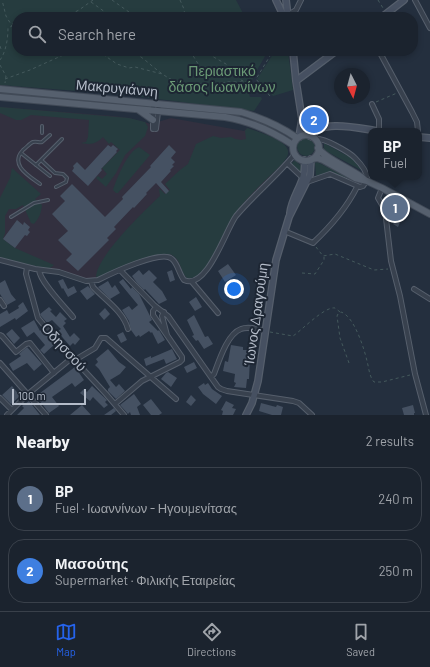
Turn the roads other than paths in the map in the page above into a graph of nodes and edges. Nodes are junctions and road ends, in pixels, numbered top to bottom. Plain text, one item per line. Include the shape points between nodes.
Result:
1 (276, 0) edge
2 (286, 0) edge
3 (301, 0) edge
4 (404, 0) edge
5 (415, 0) edge
6 (284, 12) edge
7 (287, 12) edge
8 (293, 12) edge
9 (389, 12) edge
10 (430, 28) edge
11 (294, 56) edge
12 (329, 56) edge
13 (382, 56) edge
14 (296, 80) junction
15 (2, 89) edge
16 (0, 97) edge
17 (156, 103) junction
18 (372, 104) road end
19 (136, 108) junction
20 (155, 110) junction
21 (302, 119) junction
22 (152, 120) junction
23 (42, 126) dead end
24 (378, 128) edge
25 (417, 128) edge
26 (368, 130) edge
27 (42, 133) dead end
28 (50, 135) dead end
29 (313, 137) junction
30 (298, 138) junction
31 (62, 139) dead end
32 (293, 145) junction
33 (318, 148) junction
34 (21, 153) junction
35 (295, 154) junction
36 (311, 159) junction
37 (41, 160) junction
38 (304, 160) junction
39 (288, 163) junction
40 (36, 165) junction
41 (50, 176) dead end
42 (305, 180) junction
43 (367, 181) junction
44 (40, 184) dead end
45 (56, 187) dead end
46 (357, 187) junction
47 (382, 188) junction
48 (390, 193) junction
49 (48, 200) dead end
50 (411, 205) junction
51 (430, 214) edge
52 (11, 217) dead end
53 (284, 231) junction
54 (0, 260) edge
55 (27, 267) junction
56 (39, 270) junction
57 (120, 270) junction
58 (91, 281) junction
59 (192, 282) junction
60 (414, 289) dead end
61 (430, 299) edge
62 (0, 300) edge
63 (4, 306) dead end
64 (156, 306) junction
65 (164, 312) junction
66 (218, 313) dead end
67 (73, 317) dead end
68 (128, 329) dead end
69 (266, 331) junction
70 (0, 335) edge
71 (166, 335) junction
72 (74, 359) junction
73 (0, 363) edge
74 (54, 373) junction
75 (150, 376) junction
76 (211, 377) junction
77 (28, 394) junction
78 (254, 395) junction
79 (0, 398) edge
80 (176, 399) dead end
81 (115, 404) junction
82 (12, 410) junction
83 (8, 415) edge
84 (46, 415) edge
85 (124, 415) edge
86 (246, 415) edge
87 (312, 415) edge
88 (426, 415) edge

1 - 6 street
2 - 7 street
3 - 8 street
4 - 9 street
5 - 10 street
11 - 14 street
12 - 14 street
13 - 25 street via 415,118
14 - 21 street
15 - 17 main road, Μακρυγιάννη
16 - 19 main road, Μακρυγιάννη
17 - 20 street
17 - 30 main road, Μακρυγιάννη via 241,112 264,120
18 - 24 street via 379,119
19 - 20 main road, Μακρυγιάννη
19 - 22 main road
20 - 22 street
20 - 22 street via 154,129
20 - 32 main road, Μακρυγιάννη via 239,120 261,127
21 - 29 street
21 - 30 street
23 - 27 lane
26 - 29 street via 327,126 316,130
28 - 34 lane via 42,142 30,144
29 - 30 main road via 304,135
29 - 33 main road
29 - 43 street via 354,157 366,173
30 - 32 main road
31 - 37 lane
32 - 35 main road
33 - 36 main road
33 - 43 main road
34 - 40 lane
34 - 44 lane via 18,162 20,168
35 - 38 main road
35 - 39 street
36 - 38 main road
36 - 42 street via 311,174
36 - 43 main road via 318,158
37 - 40 lane
37 - 45 lane via 55,173 63,174 67,178 66,182
38 - 42 street
39 - 42 street
39 - 59 street via 236,216 213,260
40 - 41 lane
42 - 46 street via 330,174
42 - 53 street, Ίωνος Δραγούμη
43 - 46 street via 362,187
43 - 47 main road
46 - 53 street via 337,219 313,243
47 - 48 main road
47 - 88 street via 378,196 385,210 393,269
48 - 50 main road
48 - 50 lane via 391,205 401,210
49 - 52 lane via 34,203
50 - 51 main road
53 - 69 street, Ίωνος Δραγούμη via 276,260
54 - 55 street
55 - 56 street
55 - 72 street, Οδησσού via 37,315
56 - 58 street via 59,272
56 - 67 street via 56,298
57 - 58 street
57 - 59 street via 150,259 168,256 174,261 183,279
57 - 64 street
58 - 68 street via 121,314
59 - 66 street
60 - 61 street
62 - 63 street
64 - 65 street
64 - 71 street via 153,314
65 - 71 street via 162,315
65 - 76 street
69 - 76 street via 246,328 236,331 226,344
69 - 78 street, Ίωνος Δραγούμη
70 - 74 street via 16,352 30,343
71 - 75 street via 182,360
72 - 74 street
72 - 75 street via 95,348 100,339 105,338
72 - 81 street, Οδησσού
73 - 77 street
74 - 77 street
75 - 80 street
75 - 81 street
76 - 78 street via 222,390
77 - 82 street
77 - 84 street
78 - 86 street, Ίωνος Δραγούμη
78 - 87 street via 296,402
79 - 82 street
81 - 85 street, Οδησσού
82 - 83 street

